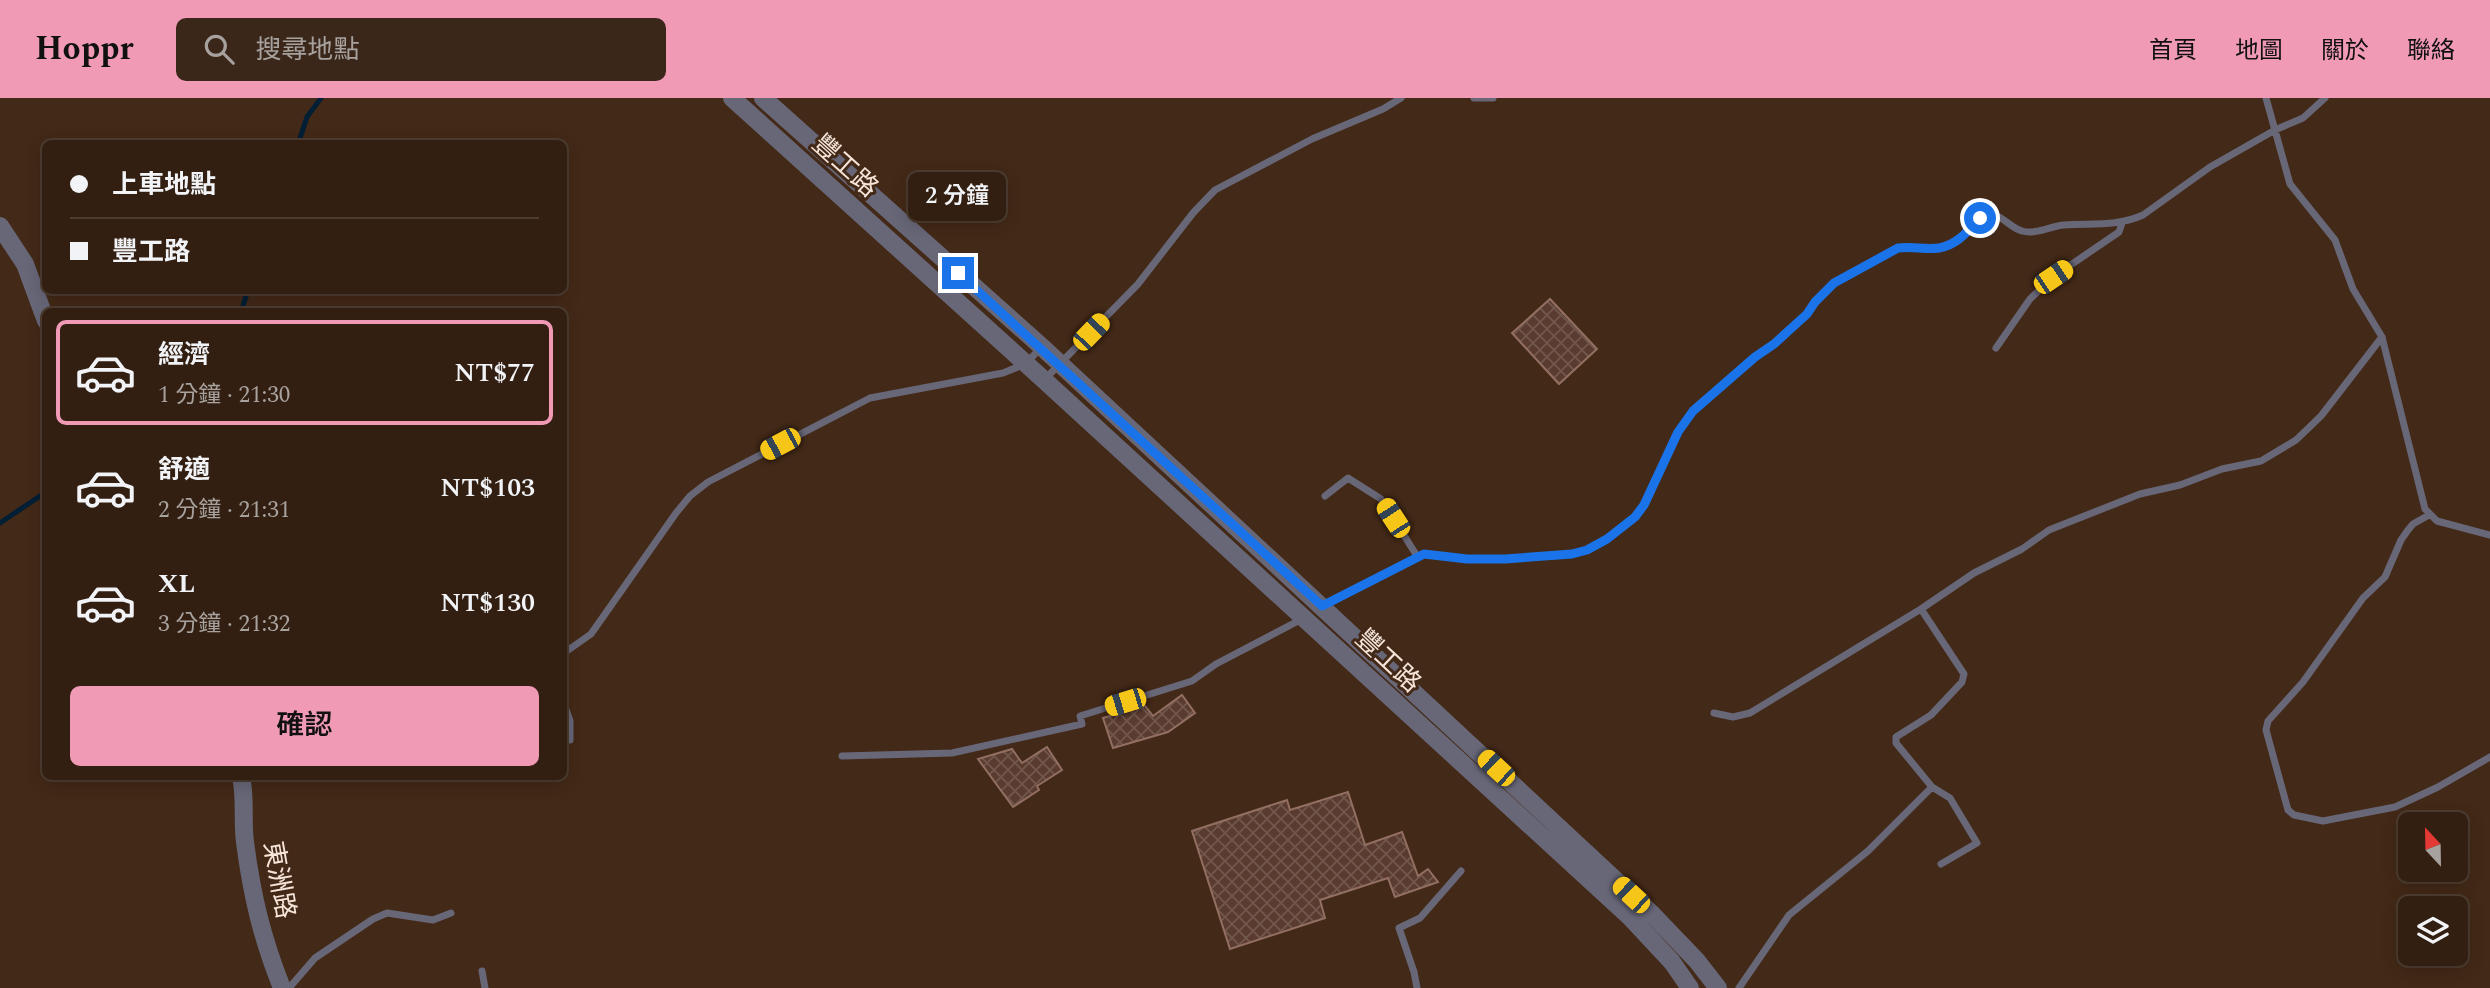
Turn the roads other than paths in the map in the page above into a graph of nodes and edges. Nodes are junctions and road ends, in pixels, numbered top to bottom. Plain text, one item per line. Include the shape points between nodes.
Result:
1 (732, 98) edge
2 (763, 98) edge
3 (1401, 98) edge
4 (1474, 98) edge
5 (1493, 98) edge
6 (2266, 98) edge
7 (2325, 98) edge
8 (2274, 130) junction
9 (2122, 223) junction
10 (0, 226) edge
11 (42, 310) edge
12 (2382, 337) junction
13 (1042, 347) junction
14 (1996, 348) dead end
15 (1024, 364) junction
16 (1060, 364) junction
17 (1044, 380) junction
18 (1325, 496) dead end
19 (2429, 515) junction
20 (2490, 535) edge
21 (1417, 555) junction
22 (1322, 606) junction
23 (1921, 609) junction
24 (1303, 619) junction
25 (567, 651) edge
26 (567, 713) edge
27 (1714, 713) dead end
28 (570, 740) dead end
29 (842, 756) dead end
30 (2490, 757) edge
31 (242, 780) edge
32 (1932, 787) junction
33 (1941, 864) dead end
34 (1461, 871) dead end
35 (451, 913) dead end
36 (482, 971) dead end
37 (282, 988) edge
38 (289, 988) edge
39 (485, 988) edge
40 (1417, 988) edge
41 (1690, 988) edge
42 (1718, 988) edge
43 (1739, 988) edge

1 - 15 street, 豐工路
2 - 13 street, 豐工路
3 - 16 lane via 1215,190 1138,284
4 - 5 lane
6 - 8 lane
7 - 8 lane via 2303,118
8 - 9 lane via 2210,167 2143,215
8 - 12 lane via 2290,184 2335,240 2353,289
9 - 14 lane via 2119,232 2053,277 2030,299
9 - 21 lane via 2062,225 2027,232 1989,215 1980,218 1957,242 1938,248 1908,246 1889,253 1834,283 1774,344 1693,411 1678,432 1644,505 1607,539 1587,550 1558,555 1467,559
10 - 11 street via 25,264
12 - 19 lane
12 - 23 lane via 2321,416 2296,440 2261,461 2140,494 2049,530
13 - 15 lane
13 - 16 street, 豐工路
15 - 17 street, 豐工路
15 - 25 lane via 1003,373 870,398 708,482 676,513 590,635
16 - 17 lane
16 - 22 street, 豐工路
17 - 24 street, 豐工路
18 - 21 lane via 1348,478 1381,499
19 - 20 lane
19 - 30 lane via 2413,524 2400,540 2385,577 2363,598 2303,682 2268,721 2266,730 2288,810 2323,821 2395,807
21 - 22 lane
22 - 24 lane
22 - 42 street, 豐工路 via 1651,913
23 - 27 lane via 1750,713 1734,717
23 - 32 lane via 1964,674 1931,715 1896,737 1896,743
24 - 29 lane via 1192,681 1080,716 1082,724 952,753
24 - 41 street, 豐工路 via 1630,917
26 - 28 lane
31 - 37 street, 東洲路 via 256,914
32 - 33 lane via 1950,797 1978,843
32 - 43 lane via 1868,851 1789,915
34 - 40 lane via 1420,918 1399,928
35 - 38 lane via 433,920 387,913 373,919 315,958
36 - 39 lane

